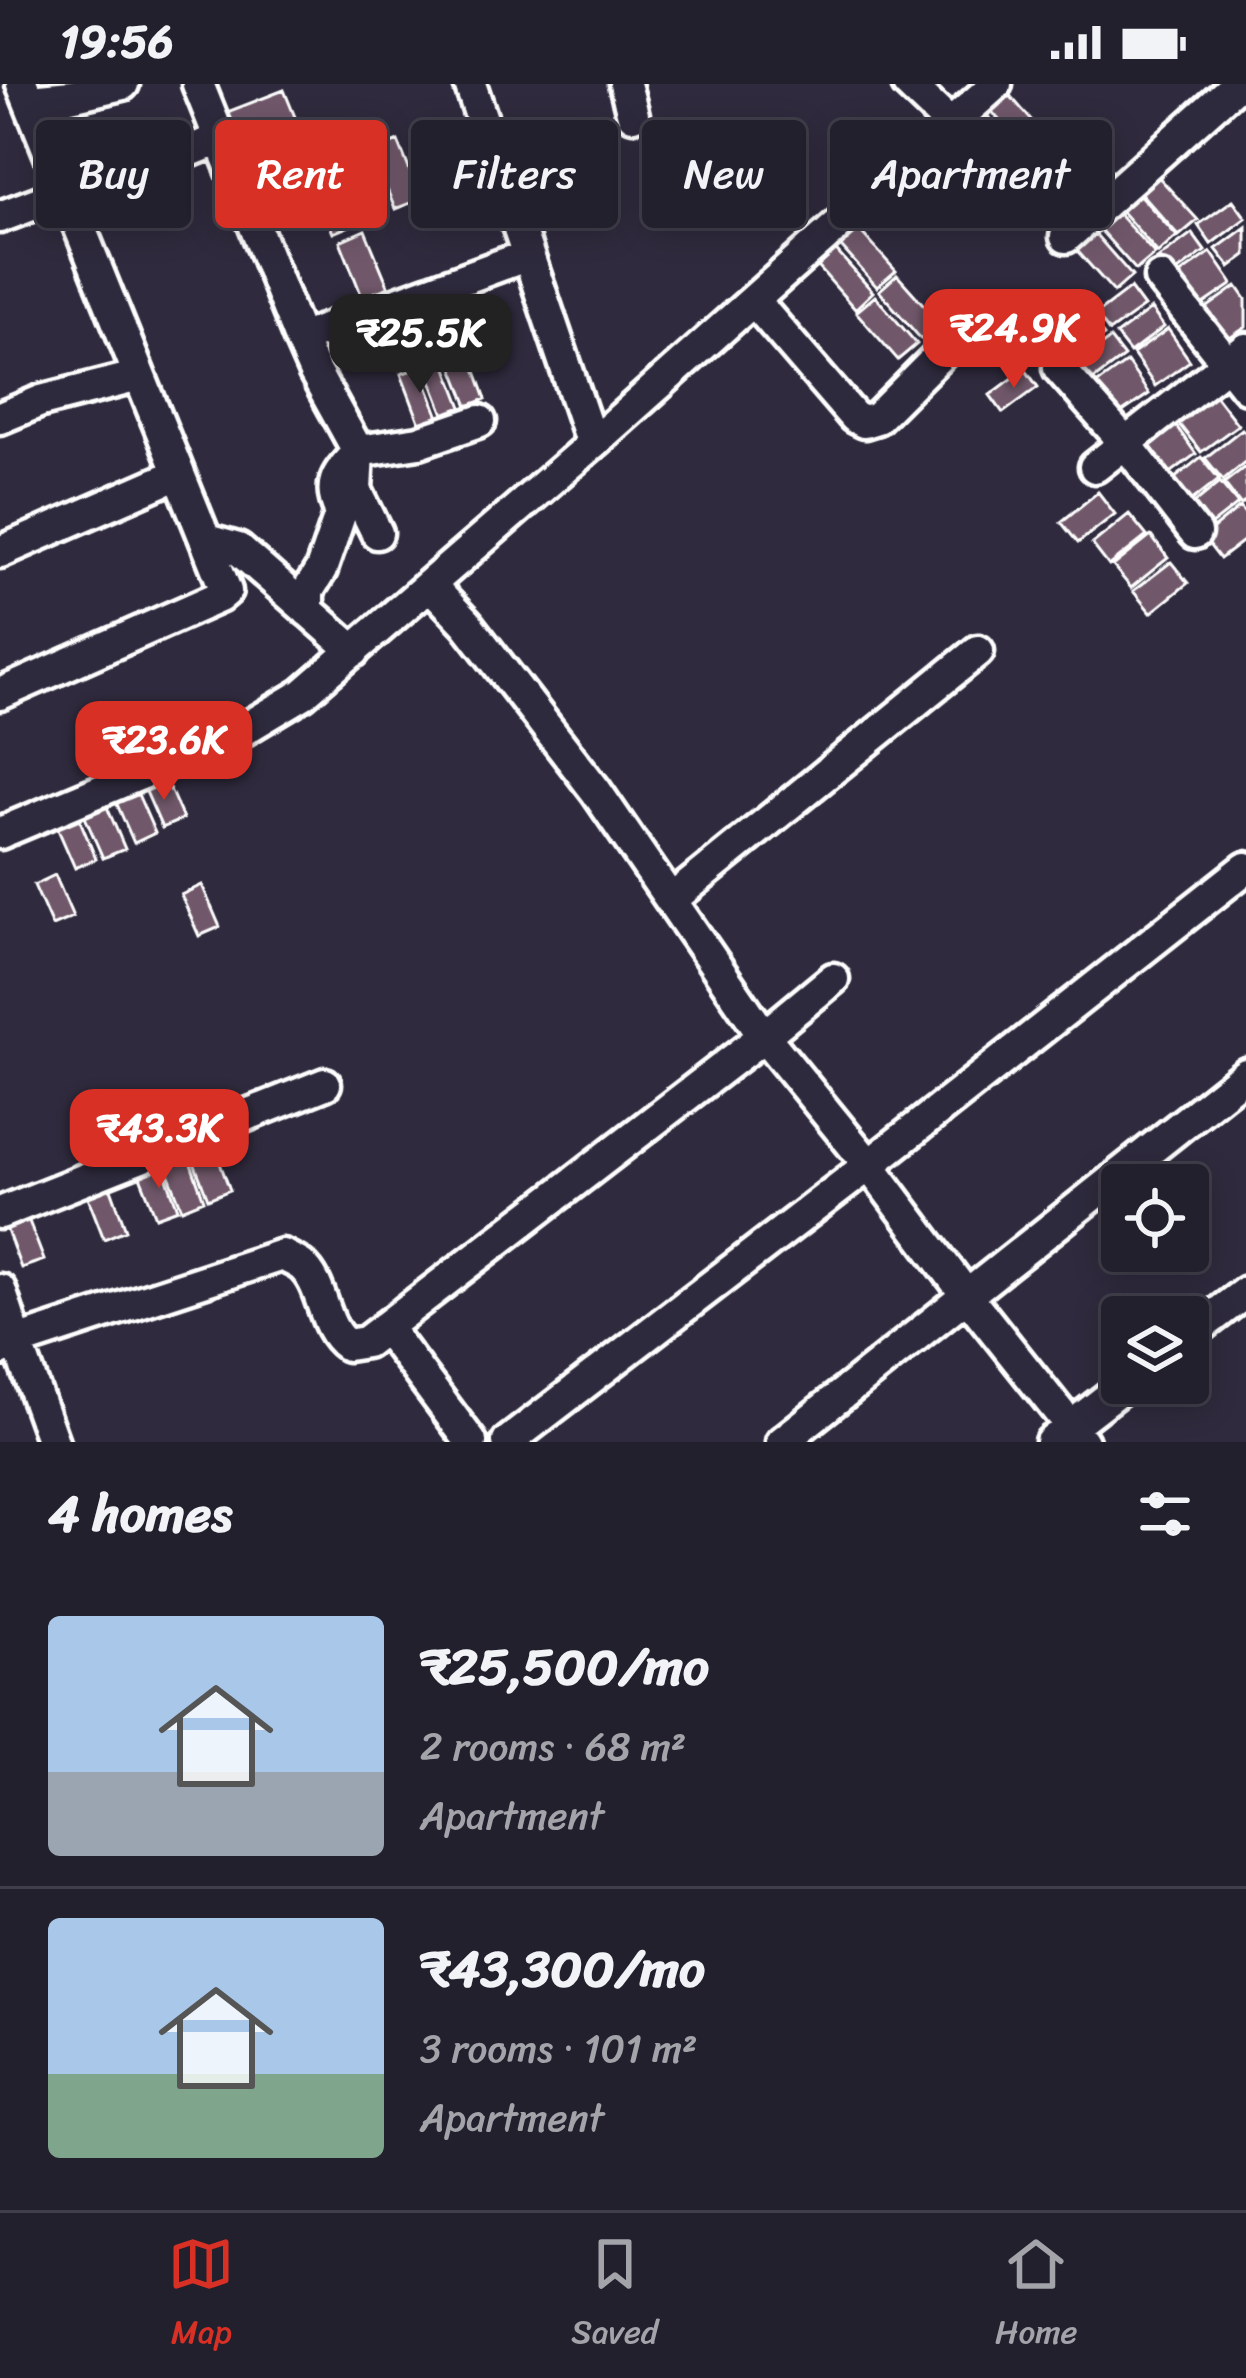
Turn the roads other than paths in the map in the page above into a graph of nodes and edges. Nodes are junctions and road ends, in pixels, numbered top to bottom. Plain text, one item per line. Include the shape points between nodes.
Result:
1 (123, 84) edge
2 (198, 84) edge
3 (470, 84) edge
4 (625, 84) edge
5 (908, 84) edge
6 (996, 84) edge
7 (1238, 84) edge
8 (26, 92) edge
9 (633, 115) dead end
10 (37, 120) edge
11 (947, 120) edge
12 (956, 120) edge
13 (215, 129) edge
14 (36, 206) edge
15 (0, 217) edge
16 (80, 228) edge
17 (255, 228) edge
18 (835, 228) edge
19 (1066, 237) dead end
20 (528, 255) junction
21 (1160, 278) dead end
22 (754, 301) junction
23 (957, 338) dead end
24 (300, 340) junction
25 (1240, 366) edge
26 (1059, 368) dead end
27 (139, 376) junction
28 (0, 418) edge
29 (480, 421) dead end
30 (592, 444) junction
31 (1126, 444) junction
32 (358, 451) junction
33 (1095, 467) dead end
34 (178, 474) junction
35 (376, 533) dead end
36 (1195, 533) dead end
37 (206, 540) junction
38 (0, 552) edge
39 (430, 586) junction
40 (308, 611) junction
41 (354, 651) junction
42 (978, 651) dead end
43 (0, 694) edge
44 (0, 833) edge
45 (1246, 868) edge
46 (671, 900) junction
47 (833, 979) dead end
48 (764, 1036) junction
49 (1246, 1074) edge
50 (326, 1084) dead end
51 (869, 1166) junction
52 (0, 1213) edge
53 (0, 1291) edge
54 (1246, 1292) edge
55 (967, 1296) junction
56 (1209, 1320) edge
57 (385, 1327) junction
58 (8, 1346) edge
59 (1104, 1404) edge
60 (1069, 1437) edge
61 (52, 1442) edge
62 (471, 1442) edge
63 (508, 1442) edge
64 (782, 1442) edge

1 - 8 street via 71,96
2 - 13 street
3 - 20 street
4 - 9 street
5 - 11 street
6 - 12 street
7 - 19 street
8 - 10 street
14 - 15 street
16 - 27 street
17 - 24 street
18 - 22 street
20 - 24 street
20 - 30 street
21 - 25 street
22 - 23 street via 864,422
22 - 30 street
24 - 32 street
25 - 31 street
26 - 31 street
27 - 28 street
27 - 34 street
29 - 32 street
30 - 39 street
31 - 33 street
31 - 36 street
32 - 35 street via 356,490
32 - 40 street via 337,476 333,496 341,512 308,591
34 - 37 street
34 - 38 street
37 - 40 street via 238,549
37 - 43 street via 225,584 219,597
39 - 41 street
39 - 46 street via 508,676
40 - 41 street
41 - 44 street via 238,733
42 - 46 street
45 - 51 street
46 - 48 street
47 - 48 street
48 - 51 street
48 - 57 street
49 - 55 street
50 - 52 street
51 - 55 street
51 - 63 street
53 - 58 street
54 - 56 street
55 - 60 street
55 - 64 street
57 - 58 street via 347,1346 311,1278 282,1255
57 - 62 street
58 - 61 street
59 - 60 street

